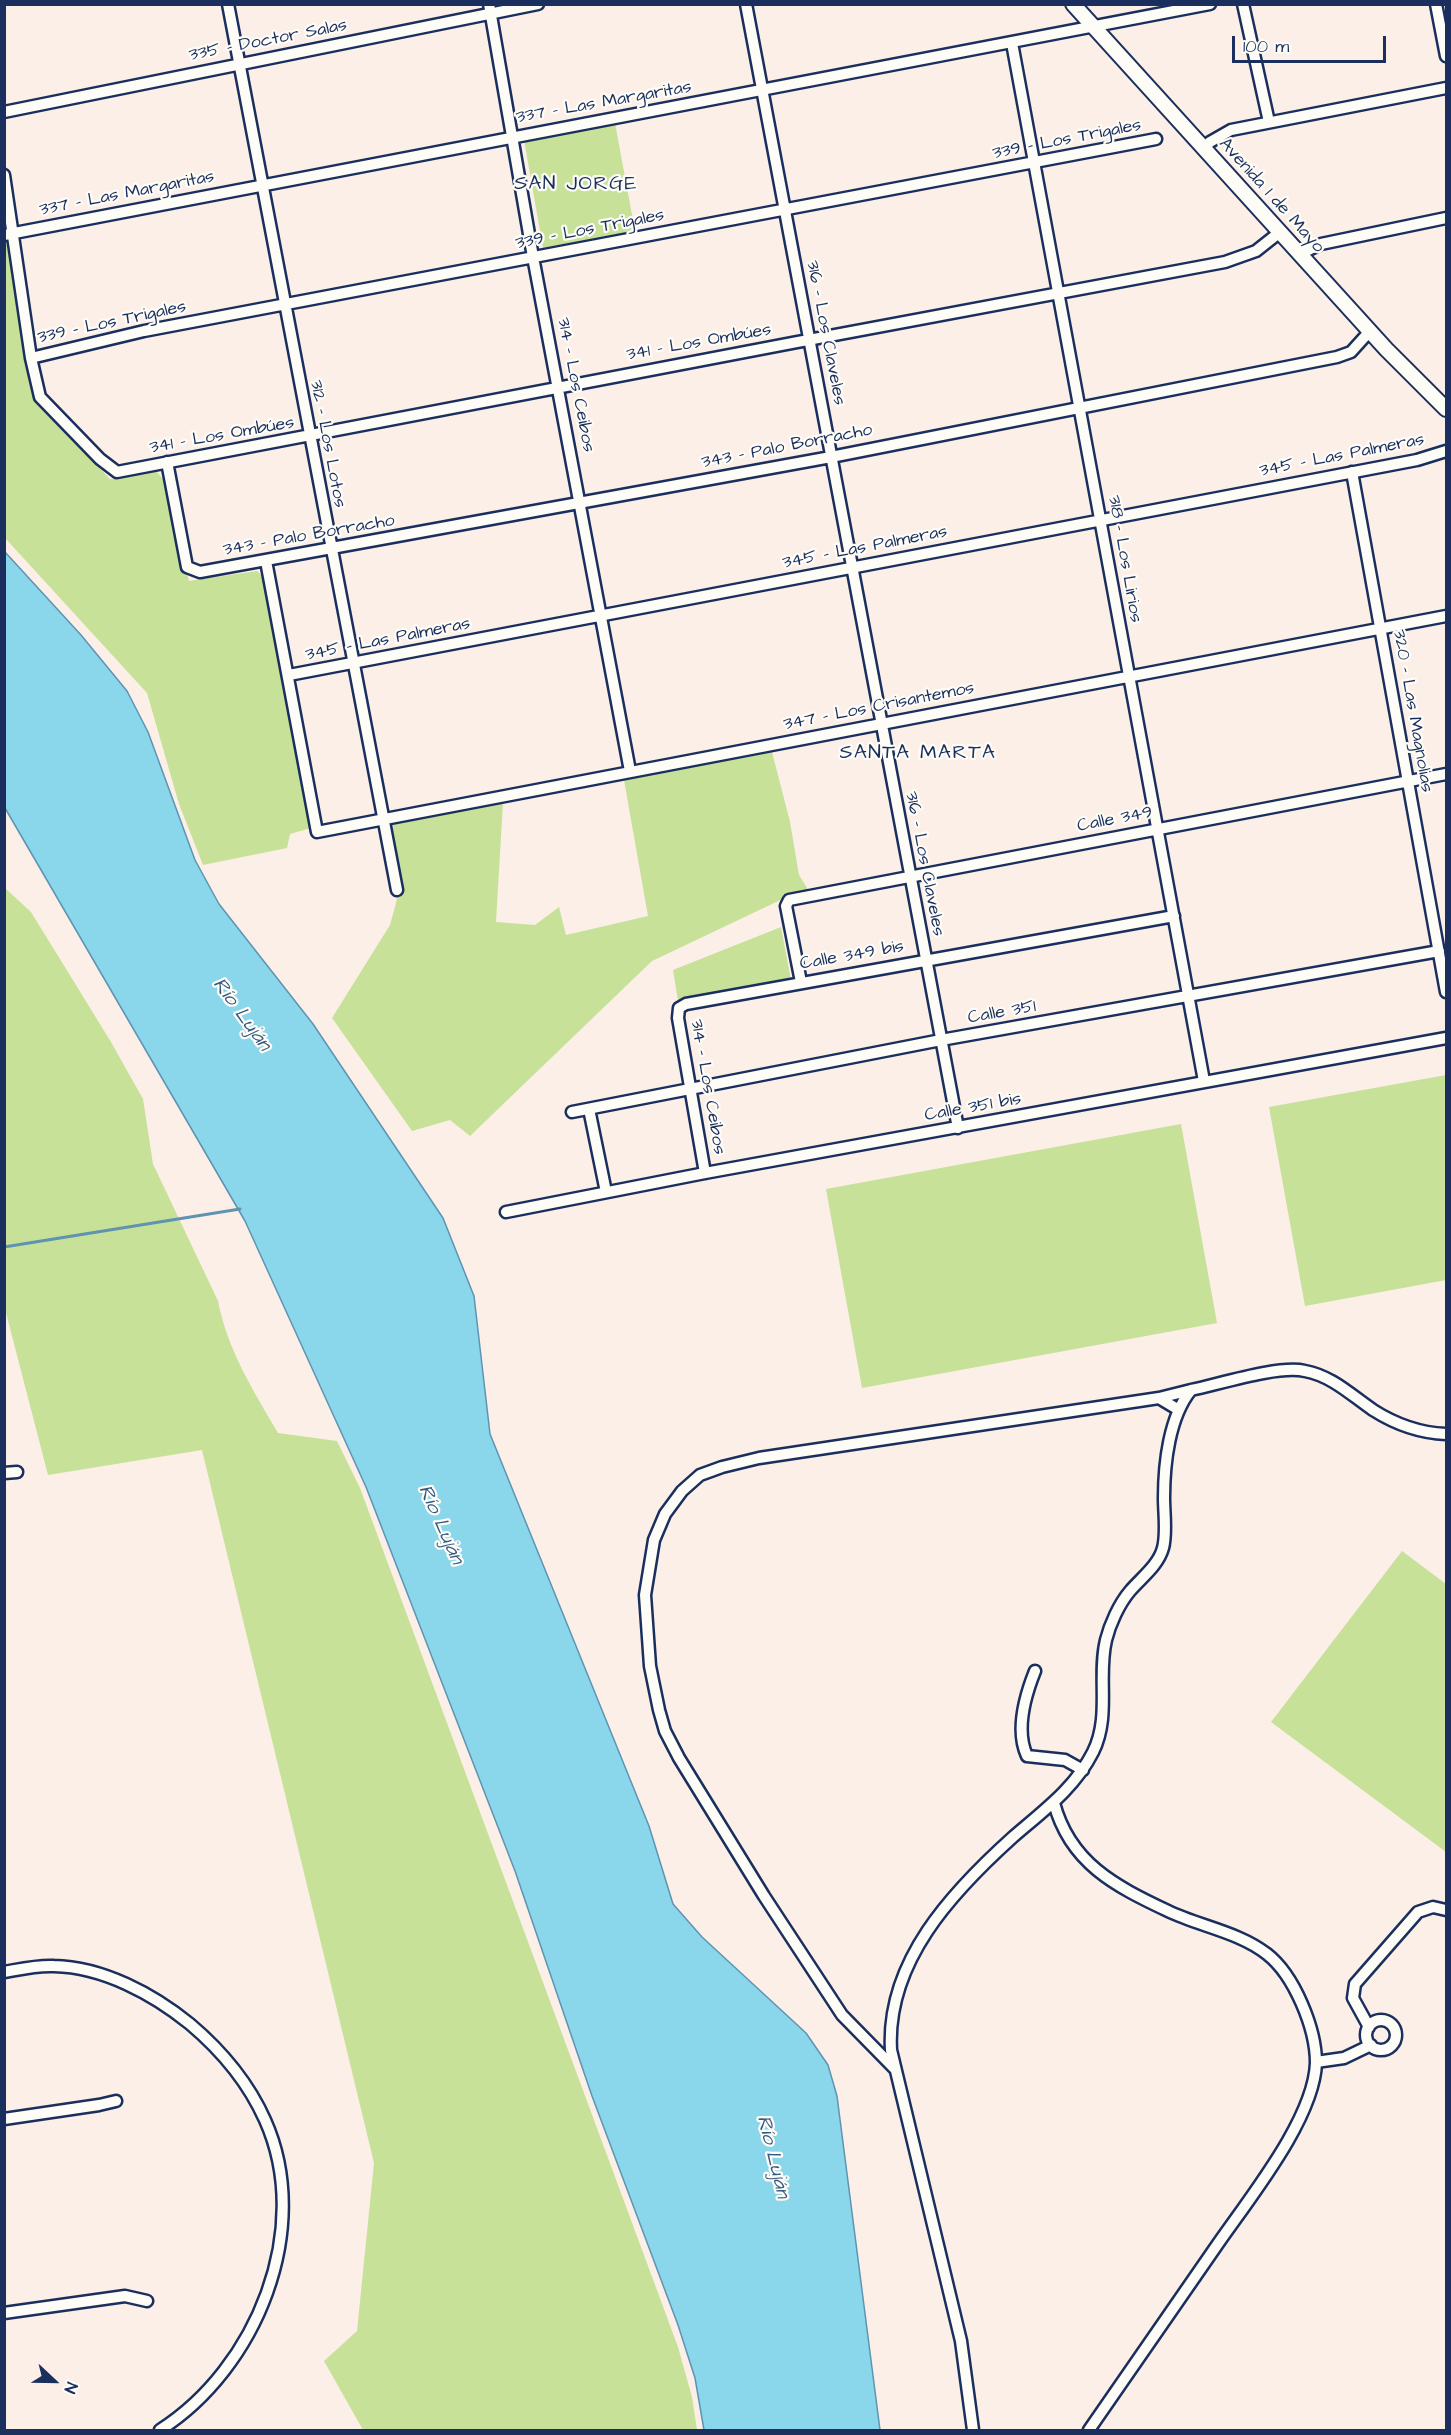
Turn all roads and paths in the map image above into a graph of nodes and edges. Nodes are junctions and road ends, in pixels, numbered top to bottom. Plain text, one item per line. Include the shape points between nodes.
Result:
1 (228, 4) edge
2 (538, 4) edge
3 (746, 4) edge
4 (1073, 4) edge
5 (1210, 4) edge
6 (1243, 4) edge
7 (1436, 4) edge
8 (490, 9) edge
9 (1094, 28) junction
10 (1012, 43) junction
11 (1446, 56) edge
12 (240, 64) junction
13 (1446, 88) edge
14 (762, 90) junction
15 (4, 112) edge
16 (1269, 122) junction
17 (513, 136) junction
18 (1156, 139) dead end
19 (1203, 149) junction
20 (1034, 164) junction
21 (4, 176) edge
22 (263, 185) junction
23 (785, 210) junction
24 (1446, 218) edge
25 (1280, 232) junction
26 (10, 234) edge
27 (1300, 254) junction
28 (533, 257) junction
29 (1058, 292) junction
30 (285, 306) junction
31 (1370, 331) junction
32 (809, 340) junction
33 (31, 358) junction
34 (558, 386) junction
35 (1079, 406) junction
36 (1446, 409) edge
37 (309, 437) junction
38 (1446, 451) edge
39 (831, 457) junction
40 (167, 462) junction
41 (1352, 472) junction
42 (580, 503) junction
43 (1100, 519) junction
44 (331, 550) junction
45 (266, 561) junction
46 (852, 567) junction
47 (602, 615) junction
48 (1446, 616) edge
49 (1380, 628) junction
50 (352, 664) junction
51 (289, 675) junction
52 (1129, 676) junction
53 (881, 723) junction
54 (630, 771) junction
55 (1446, 774) edge
56 (1408, 781) junction
57 (384, 819) junction
58 (1158, 829) junction
59 (910, 876) junction
60 (397, 890) dead end
61 (1174, 916) junction
62 (1439, 951) junction
63 (926, 960) junction
64 (801, 982) junction
65 (1446, 992) edge
66 (1189, 997) junction
67 (680, 1008) joint
68 (1446, 1038) edge
69 (941, 1040) junction
70 (1204, 1081) junction
71 (691, 1089) junction
72 (589, 1109) junction
73 (572, 1112) dead end
74 (958, 1128) junction
75 (705, 1173) junction
76 (606, 1192) junction
77 (506, 1212) dead end
78 (1191, 1390) junction
79 (1160, 1398) junction
80 (1179, 1410) junction
81 (1446, 1434) edge
82 (17, 1472) dead end
83 (4, 1473) edge
84 (1035, 1671) dead end
85 (1083, 1770) junction
86 (1054, 1803) junction
87 (1446, 1910) edge
88 (4, 1972) edge
89 (1369, 2026) junction
90 (1371, 2045) junction
91 (1316, 2062) junction
92 (896, 2070) junction
93 (116, 2100) dead end
94 (4, 2119) edge
95 (147, 2301) dead end
96 (4, 2313) edge
97 (160, 2430) edge
98 (973, 2430) edge
99 (1089, 2430) edge

1 - 12 street, 312 - Los Lotos
2 - 8 street, 335 - Doctor Salas
3 - 14 street, 316 - Los Claveles
4 - 9 main road, Avenida 1 de Mayo
5 - 9 street, 337 - Las Margaritas
6 - 16 street
7 - 11 street
8 - 12 street, 335 - Doctor Salas
8 - 17 street, 314 - Los Ceibos
9 - 10 street, 337 - Las Margaritas
9 - 19 main road, Avenida 1 de Mayo
10 - 14 street, 337 - Las Margaritas
10 - 20 street, 318 - Los Lirios
12 - 15 street, 335 - Doctor Salas
12 - 22 street, 312 - Los Lotos
13 - 16 street
14 - 17 street, 337 - Las Margaritas
14 - 23 street, 316 - Los Claveles
16 - 19 street via 1231,130
17 - 22 street, 337 - Las Margaritas
17 - 28 street, 314 - Los Ceibos
18 - 20 street, 339 - Los Trigales
19 - 25 main road, Avenida 1 de Mayo
20 - 23 street, 339 - Los Trigales
20 - 29 street, 318 - Los Lirios
21 - 26 street
22 - 26 street, 337 - Las Margaritas
22 - 30 street, 312 - Los Lotos
23 - 28 street, 339 - Los Trigales
23 - 32 street, 316 - Los Claveles
24 - 27 street via 1321,244
25 - 27 main road, Avenida 1 de Mayo
25 - 29 street, 341 - Los Ombúes via 1256,250 1235,259
26 - 33 street
27 - 31 main road, Avenida 1 de Mayo
28 - 30 street, 339 - Los Trigales
28 - 34 street, 314 - Los Ceibos
29 - 32 street, 341 - Los Ombúes
29 - 35 street, 318 - Los Lirios
30 - 33 street, 339 - Los Trigales via 144,331
30 - 37 street, 312 - Los Lotos
31 - 35 street, 343 - Palo Borracho via 1351,352 1338,357
31 - 36 main road, Avenida 1 de Mayo
32 - 34 street, 341 - Los Ombúes
32 - 39 street, 316 - Los Claveles
33 - 40 street, 341 - Los Ombúes via 40,397 100,459 117,472
34 - 37 street, 341 - Los Ombúes
34 - 42 street, 314 - Los Ceibos
35 - 39 street, 343 - Palo Borracho
35 - 43 street, 318 - Los Lirios
37 - 40 street, 341 - Los Ombúes
37 - 44 street, 312 - Los Lotos
38 - 41 street, 345 - Las Palmeras
39 - 42 street, 343 - Palo Borracho
39 - 46 street, 316 - Los Claveles
40 - 45 street, 343 - Palo Borracho via 187,567 200,572
41 - 43 street, 345 - Las Palmeras
41 - 49 street, 320 - Las Magnolias
42 - 44 street, 343 - Palo Borracho
42 - 47 street, 314 - Los Ceibos
43 - 46 street, 345 - Las Palmeras
43 - 52 street, 318 - Los Lirios
44 - 45 street, 343 - Palo Borracho
44 - 50 street, 312 - Los Lotos
45 - 51 street
46 - 47 street, 345 - Las Palmeras
46 - 53 street, 316 - Los Claveles
47 - 50 street, 345 - Las Palmeras
47 - 54 street, 314 - Los Ceibos
48 - 49 street, 347 - Los Crisantemos
49 - 52 street, 347 - Los Crisantemos
49 - 56 street, 320 - Las Magnolias
50 - 51 street, 345 - Las Palmeras
50 - 57 street, 312 - Los Lotos
51 - 57 street, 347 - Los Crisantemos via 317,832
52 - 53 street, 347 - Los Crisantemos
52 - 58 street, 318 - Los Lirios
53 - 54 street, 347 - Los Crisantemos
53 - 59 street, 316 - Los Claveles
54 - 57 street, 347 - Los Crisantemos
55 - 56 street, Calle 349
56 - 58 street, Calle 349
56 - 62 street, 320 - Las Magnolias
57 - 60 street, 312 - Los Lotos
58 - 59 street, Calle 349
58 - 61 street, 318 - Los Lirios
59 - 63 street, 316 - Los Claveles
59 - 64 street, Calle 349 via 789,900 786,906
61 - 63 street, Calle 349 bis
61 - 66 street, 318 - Los Lirios
62 - 65 street, 320 - Las Magnolias
62 - 66 street, Calle 351
63 - 64 street, Calle 349 bis
63 - 69 street, 316 - Los Claveles
64 - 67 street, Calle 349 bis
66 - 69 street, Calle 351
66 - 70 street, 318 - Los Lirios
67 - 71 street, 314 - Los Ceibos via 678,1018
68 - 70 street, Calle 351 bis
69 - 71 street, Calle 351
69 - 74 street, 316 - Los Claveles
70 - 74 street, Calle 351 bis
71 - 72 street, Calle 351
71 - 75 street, 314 - Los Ceibos
72 - 73 street, Calle 351
72 - 76 street
74 - 75 street, Calle 351 bis
75 - 76 street, Calle 351 bis
76 - 77 street, Calle 351 bis
78 - 79 street
78 - 80 street
78 - 81 street via 1303,1370 1330,1379 1401,1425
79 - 80 street
79 - 92 street via 759,1458 722,1467 700,1475 682,1491 658,1531 648,1567 646,1618 650,1666 665,1731 764,1896 842,2015
80 - 85 street via 1164,1481 1162,1551 1129,1592 1106,1639 1101,1668 1103,1717 1100,1734
82 - 83 street
84 - 85 street via 1026,1694 1023,1748 1027,1756 1065,1760
85 - 86 street
86 - 91 street via 1060,1826 1071,1843 1109,1880 1267,1954 1283,1970 1304,2009
86 - 92 street via 963,1887 939,1913 918,1948 894,2003 890,2030
87 - 89 street via 1433,1907 1418,1912 1355,1983 1353,1998
88 - 97 street via 38,1966 78,1970 155,1998 224,2056 241,2077 266,2122 275,2150 282,2217 269,2286 255,2323 233,2362 211,2390
89 - 90 street via 1367,2036
89 - 90 street via 1386,2020 1394,2026 1396,2035 1393,2044 1384,2049
90 - 91 street via 1344,2058
91 - 99 street via 1307,2101 1280,2151
92 - 98 street via 961,2341
93 - 94 street
95 - 96 street via 125,2296

